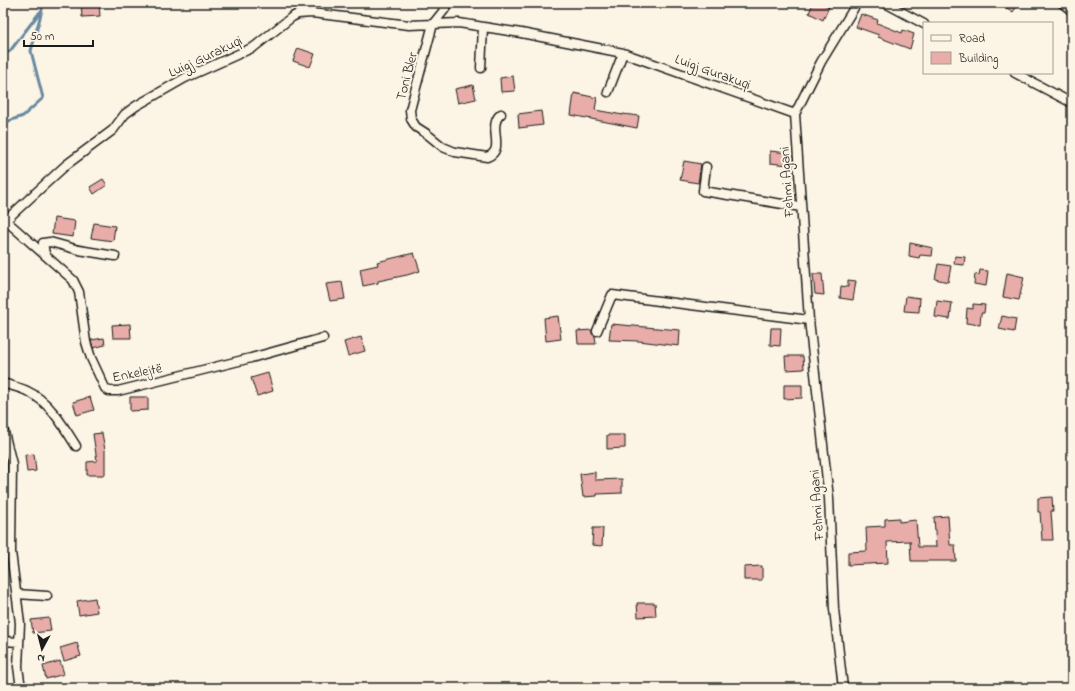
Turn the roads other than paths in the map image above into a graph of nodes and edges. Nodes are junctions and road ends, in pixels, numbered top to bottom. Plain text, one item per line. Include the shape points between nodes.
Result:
1 (857, 3) edge
2 (885, 3) edge
3 (1062, 3) edge
4 (446, 6) edge
5 (1072, 11) edge
6 (452, 23) junction
7 (923, 23) edge
8 (433, 24) junction
9 (483, 27) junction
10 (623, 53) junction
11 (481, 68) dead end
12 (1017, 74) edge
13 (608, 92) dead end
14 (1072, 103) edge
15 (501, 114) dead end
16 (795, 114) junction
17 (706, 167) dead end
18 (801, 208) junction
19 (4, 219) edge
20 (45, 254) junction
21 (115, 256) dead end
22 (809, 320) junction
23 (597, 331) dead end
24 (323, 338) dead end
25 (3, 383) edge
26 (3, 428) edge
27 (76, 446) dead end
28 (47, 596) dead end
29 (17, 603) junction
30 (3, 641) edge
31 (19, 642) junction
32 (21, 688) edge
33 (843, 688) edge

1 - 16 street via 821,62
2 - 7 street
3 - 5 street
4 - 6 street via 448,18
4 - 8 street, Toni Bler
6 - 8 street, Luigj Gurakuqi
6 - 9 street, Luigj Gurakuqi
8 - 15 street, Toni Bler via 410,110 413,123 443,147 487,157 496,150 495,122
8 - 19 street, Luigj Gurakuqi via 409,25 312,13 298,14 251,49 185,78 136,106 125,114 113,130 66,165
9 - 10 street, Luigj Gurakuqi
9 - 11 street
10 - 13 street
10 - 16 street, Luigj Gurakuqi
12 - 14 street
16 - 18 street, Fehmi Agani
17 - 18 street via 703,191
18 - 22 street, Fehmi Agani
19 - 20 street, Enkelejtë
20 - 21 street via 43,243 50,242
20 - 24 street, Enkelejtë via 77,285 88,349 101,382 109,391 172,378
22 - 23 street via 612,295
22 - 33 street, Fehmi Agani via 829,498 834,609
25 - 27 street via 25,390 43,401
26 - 29 street via 12,464 12,552
28 - 29 street via 17,594
29 - 31 street
30 - 31 street
31 - 32 street via 18,668

